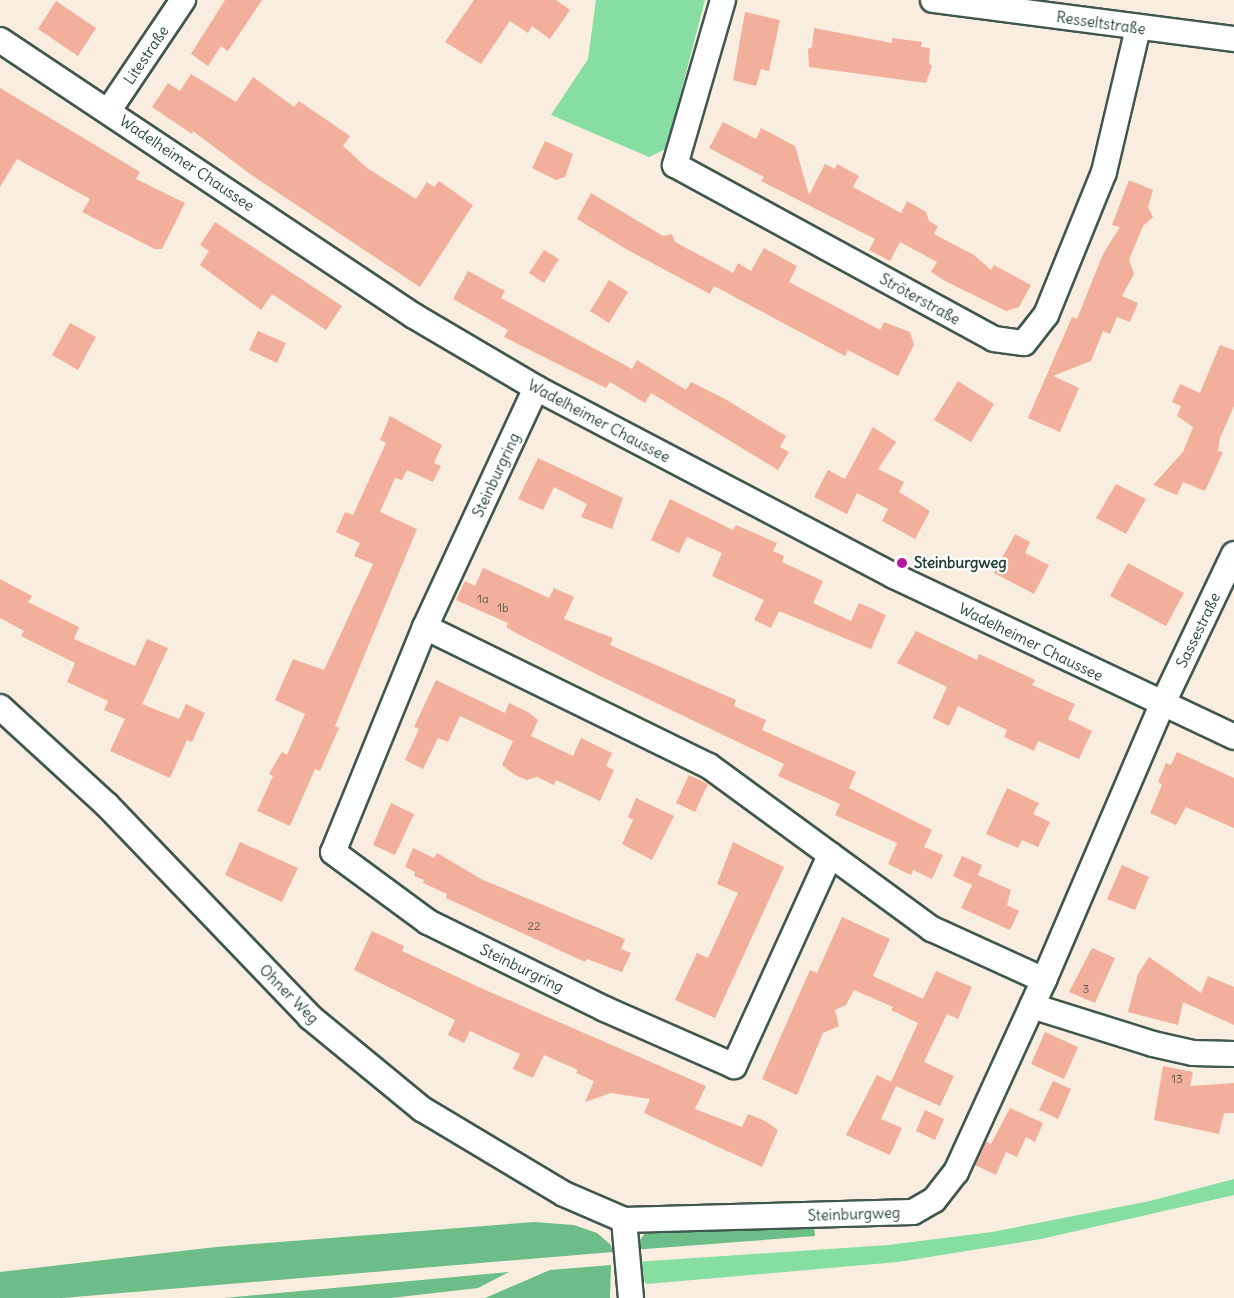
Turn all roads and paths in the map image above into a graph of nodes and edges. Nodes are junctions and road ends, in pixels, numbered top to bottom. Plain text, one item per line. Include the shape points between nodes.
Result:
1 (183, 0) edge
2 (723, 0) edge
3 (933, 0) edge
4 (1137, 28) junction
5 (1234, 39) edge
6 (0, 40) edge
7 (109, 110) junction
8 (536, 388) junction
9 (1234, 554) edge
10 (425, 627) junction
11 (1162, 705) junction
12 (0, 707) edge
13 (1234, 737) edge
14 (830, 855) junction
15 (1044, 980) junction
16 (1032, 1006) junction
17 (1234, 1054) edge
18 (624, 1220) junction
19 (631, 1298) edge

1 - 7 street, Litestraße
2 - 4 street, Ströterstraße via 675,165 994,339 1024,343 1046,315 1104,172
3 - 4 street, Resseltstraße
4 - 5 street, Resseltstraße
6 - 7 street, Wadelheimer Chaussee
7 - 8 street, Wadelheimer Chaussee via 414,316
8 - 10 street, Steinburgring
8 - 11 street, Wadelheimer Chaussee via 894,576
9 - 11 street, Sassestraße
10 - 14 street via 709,766
10 - 14 street, Steinburgring via 333,852 428,922 605,1009 734,1066
11 - 13 street, Wadelheimer Chaussee
11 - 15 street, Steinburgweg
12 - 18 street, Ohner Weg via 107,805 310,1017 422,1110 564,1194
14 - 15 street via 932,929
15 - 16 street, Steinburgweg
16 - 17 street via 1153,1044 1193,1053
16 - 18 street, Steinburgweg via 956,1172 934,1200 913,1212
18 - 19 street

